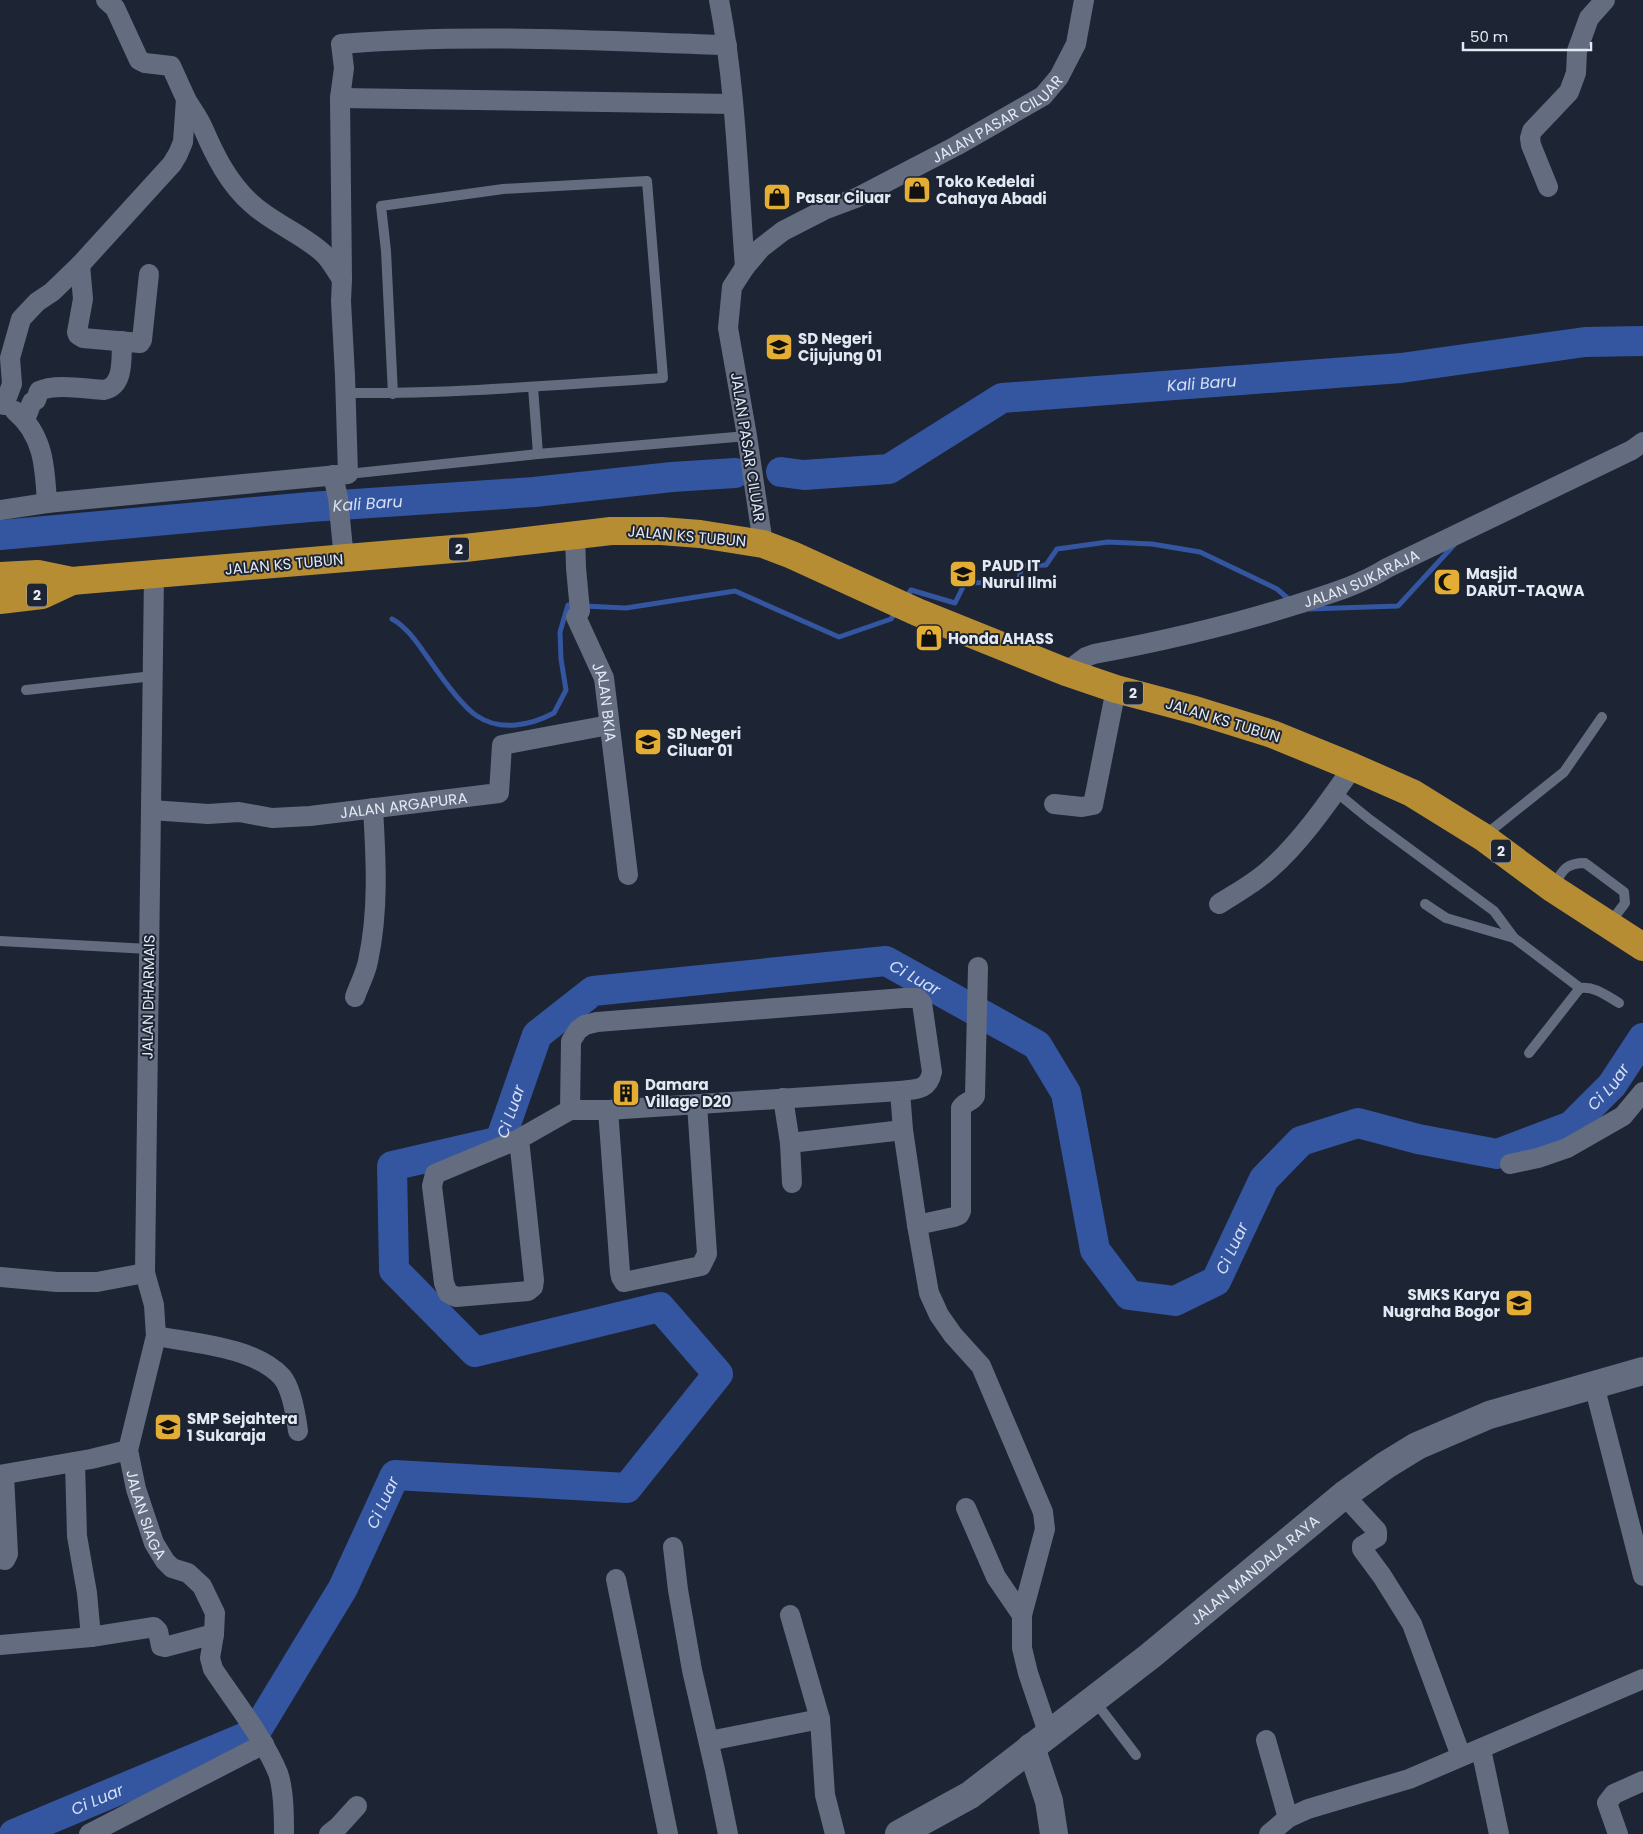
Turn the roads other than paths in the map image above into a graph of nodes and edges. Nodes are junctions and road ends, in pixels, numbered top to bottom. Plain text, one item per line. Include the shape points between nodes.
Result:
1 (719, 0) edge
2 (1084, 0) edge
3 (1605, 0) edge
4 (112, 3) edge
5 (727, 44) junction
6 (340, 98) junction
7 (186, 99) junction
8 (733, 104) junction
9 (1548, 187) dead end
10 (80, 265) junction
11 (745, 267) junction
12 (149, 274) dead end
13 (342, 279) junction
14 (122, 341) junction
15 (533, 387) junction
16 (344, 394) junction
17 (393, 394) junction
18 (2, 405) edge
19 (24, 420) junction
20 (747, 436) junction
21 (1643, 442) edge
22 (538, 454) junction
23 (340, 475) junction
24 (47, 503) junction
25 (0, 510) edge
26 (575, 534) junction
27 (763, 544) junction
28 (343, 550) junction
29 (154, 574) junction
30 (0, 576) edge
31 (72, 581) junction
32 (0, 600) edge
33 (1066, 672) junction
34 (153, 676) junction
35 (1116, 689) junction
36 (26, 690) dead end
37 (1602, 717) dead end
38 (610, 725) junction
39 (1353, 767) junction
40 (1336, 792) junction
41 (1054, 804) dead end
42 (373, 808) junction
43 (151, 810) junction
44 (1483, 837) junction
45 (628, 875) dead end
46 (1552, 888) junction
47 (1219, 904) dead end
48 (1425, 904) dead end
49 (1610, 924) junction
50 (1514, 938) junction
51 (1641, 940) edge
52 (0, 941) edge
53 (149, 948) junction
54 (978, 967) dead end
55 (1580, 988) junction
56 (355, 997) dead end
57 (1619, 1003) dead end
58 (1529, 1054) dead end
59 (900, 1091) junction
60 (1643, 1092) edge
61 (783, 1098) junction
62 (697, 1104) junction
63 (570, 1110) junction
64 (608, 1110) junction
65 (903, 1130) junction
66 (519, 1139) junction
67 (790, 1143) junction
68 (1510, 1164) dead end
69 (792, 1183) dead end
70 (917, 1225) junction
71 (146, 1273) junction
72 (0, 1277) edge
73 (156, 1336) junction
74 (1643, 1371) edge
75 (1594, 1385) junction
76 (298, 1431) dead end
77 (128, 1450) junction
78 (75, 1462) junction
79 (2, 1475) edge
80 (1344, 1496) junction
81 (966, 1508) dead end
82 (673, 1547) dead end
83 (0, 1559) edge
84 (1643, 1576) edge
85 (616, 1579) dead end
86 (790, 1614) dead end
87 (1022, 1615) junction
88 (214, 1634) junction
89 (90, 1638) junction
90 (0, 1645) edge
91 (1643, 1679) edge
92 (1094, 1700) junction
93 (820, 1719) junction
94 (258, 1735) junction
95 (1266, 1740) dead end
96 (708, 1741) junction
97 (1040, 1741) junction
98 (1480, 1749) junction
99 (1136, 1755) dead end
100 (1461, 1756) junction
101 (1643, 1781) edge
102 (357, 1806) dead end
103 (1288, 1818) junction
104 (1271, 1833) edge
105 (89, 1834) edge
106 (284, 1834) edge
107 (329, 1834) edge
108 (668, 1834) edge
109 (728, 1834) edge
110 (835, 1834) edge
111 (899, 1834) edge
112 (1054, 1834) edge
113 (1500, 1834) edge
114 (1618, 1834) edge

1 - 5 street
2 - 11 street, JALAN PASAR CILUAR via 1076,44 1059,77 1043,96 856,198 783,231 761,248
3 - 9 street via 1589,18 1577,51 1576,74 1568,92 1532,131 1530,138
4 - 7 street via 139,60 171,66
5 - 6 street via 520,37 392,39 341,44 344,68
5 - 8 street
6 - 8 street
6 - 13 street
7 - 10 street via 178,154
7 - 13 street via 224,170 242,194 273,220 324,254
8 - 11 street
10 - 14 street via 83,299 78,335
10 - 18 street via 21,319 10,358 12,384
11 - 20 street, JALAN PASAR CILUAR via 732,287 728,328
12 - 14 street via 142,340 138,344
13 - 16 street
14 - 19 street via 119,375 111,389 43,389 32,402
15 - 17 lane
15 - 17 lane via 663,378 647,181 503,189 381,206
15 - 22 lane
16 - 17 lane
16 - 23 street
18 - 19 street via 17,412
19 - 24 street via 40,447
20 - 22 lane
20 - 27 street, JALAN PASAR CILUAR
21 - 33 street, JALAN SUKARAJA via 1369,579 1278,610 1191,634 1094,654
22 - 23 lane
23 - 24 street
23 - 28 street via 338,498
24 - 25 street
26 - 27 highway, JALAN KS TUBUN / 2 via 661,531
26 - 28 highway, JALAN KS TUBUN / 2 via 465,548
26 - 38 street, JALAN BKIA via 580,611 576,617 604,678
27 - 33 highway, JALAN KS TUBUN / 2 via 916,612
28 - 29 highway, JALAN KS TUBUN / 2
29 - 31 highway, JALAN KS TUBUN / 2
29 - 34 street, JALAN DHARMAIS
30 - 31 highway, 2 via 38,574
31 - 32 highway, 2 via 42,595
33 - 35 highway, JALAN KS TUBUN / 2
34 - 36 lane
34 - 43 street, JALAN DHARMAIS
35 - 39 highway, JALAN KS TUBUN / 2 via 1272,734
35 - 41 street via 1093,805
37 - 44 lane via 1564,772
38 - 42 street, JALAN ARGAPURA via 502,745 499,793
38 - 45 street, JALAN BKIA
39 - 40 street
39 - 44 highway, 2 via 1412,793
40 - 47 street via 1272,868
40 - 50 lane via 1494,911
42 - 43 street, JALAN ARGAPURA via 272,818 239,812 208,814
42 - 56 street via 376,861 373,930 368,963
43 - 53 street, JALAN DHARMAIS
44 - 46 highway, 2
46 - 49 highway, 2
46 - 49 lane via 1564,868 1571,864 1585,864 1624,892 1625,903
48 - 50 lane via 1446,918
49 - 51 highway, 2
50 - 55 lane
52 - 53 lane
53 - 71 street, JALAN DHARMAIS
54 - 70 street via 975,1096 961,1108 961,1211 954,1217
55 - 57 lane via 1596,989
55 - 58 lane
59 - 61 street
59 - 63 street via 921,1089 930,1080 932,1072 922,1003 917,998 585,1025 571,1041
59 - 65 street
60 - 68 street via 1624,1116 1567,1148
61 - 62 street
61 - 67 street
62 - 64 street
62 - 64 street via 707,1254 704,1264 624,1282 620,1272
63 - 64 street
63 - 66 street
65 - 67 street
65 - 70 street
66 - 66 street via 433,1178 444,1283 448,1293 456,1297 533,1288
67 - 69 street
70 - 87 street via 929,1293 953,1336 981,1366 1043,1512 1046,1529
71 - 72 street via 97,1282
71 - 73 street, JALAN SIAGA via 154,1305
73 - 76 street via 245,1353 266,1364 283,1378 295,1407
73 - 77 street, JALAN SIAGA
74 - 75 street, JALAN MANDALA RAYA
75 - 80 street, JALAN MANDALA RAYA via 1490,1415 1417,1446
75 - 84 street
77 - 78 street
77 - 88 street, JALAN SIAGA via 136,1489 154,1543 172,1568 188,1573 202,1586 215,1613
78 - 79 street
78 - 89 street via 77,1536 87,1593
79 - 83 street via 8,1554 7,1559
80 - 92 street, JALAN MANDALA RAYA
80 - 100 street via 1377,1531 1377,1537 1362,1549 1412,1624
81 - 87 street via 996,1577
82 - 96 street via 692,1670
85 - 108 street
86 - 93 street
87 - 97 street via 1022,1648
88 - 89 street via 166,1647 161,1646 158,1631 154,1628
88 - 94 street, JALAN SIAGA via 210,1658 213,1669
89 - 90 street
91 - 98 street
92 - 97 street, JALAN MANDALA RAYA
92 - 99 lane
93 - 96 street
93 - 110 street via 826,1795
94 - 105 street
94 - 106 street, JALAN SIAGA via 279,1775
95 - 103 street
96 - 109 street
97 - 111 street, JALAN MANDALA RAYA via 970,1795
97 - 112 street
98 - 100 street
98 - 113 street
100 - 103 street via 1409,1779 1341,1798
101 - 114 street via 1614,1794 1606,1803
102 - 107 street
103 - 104 street

